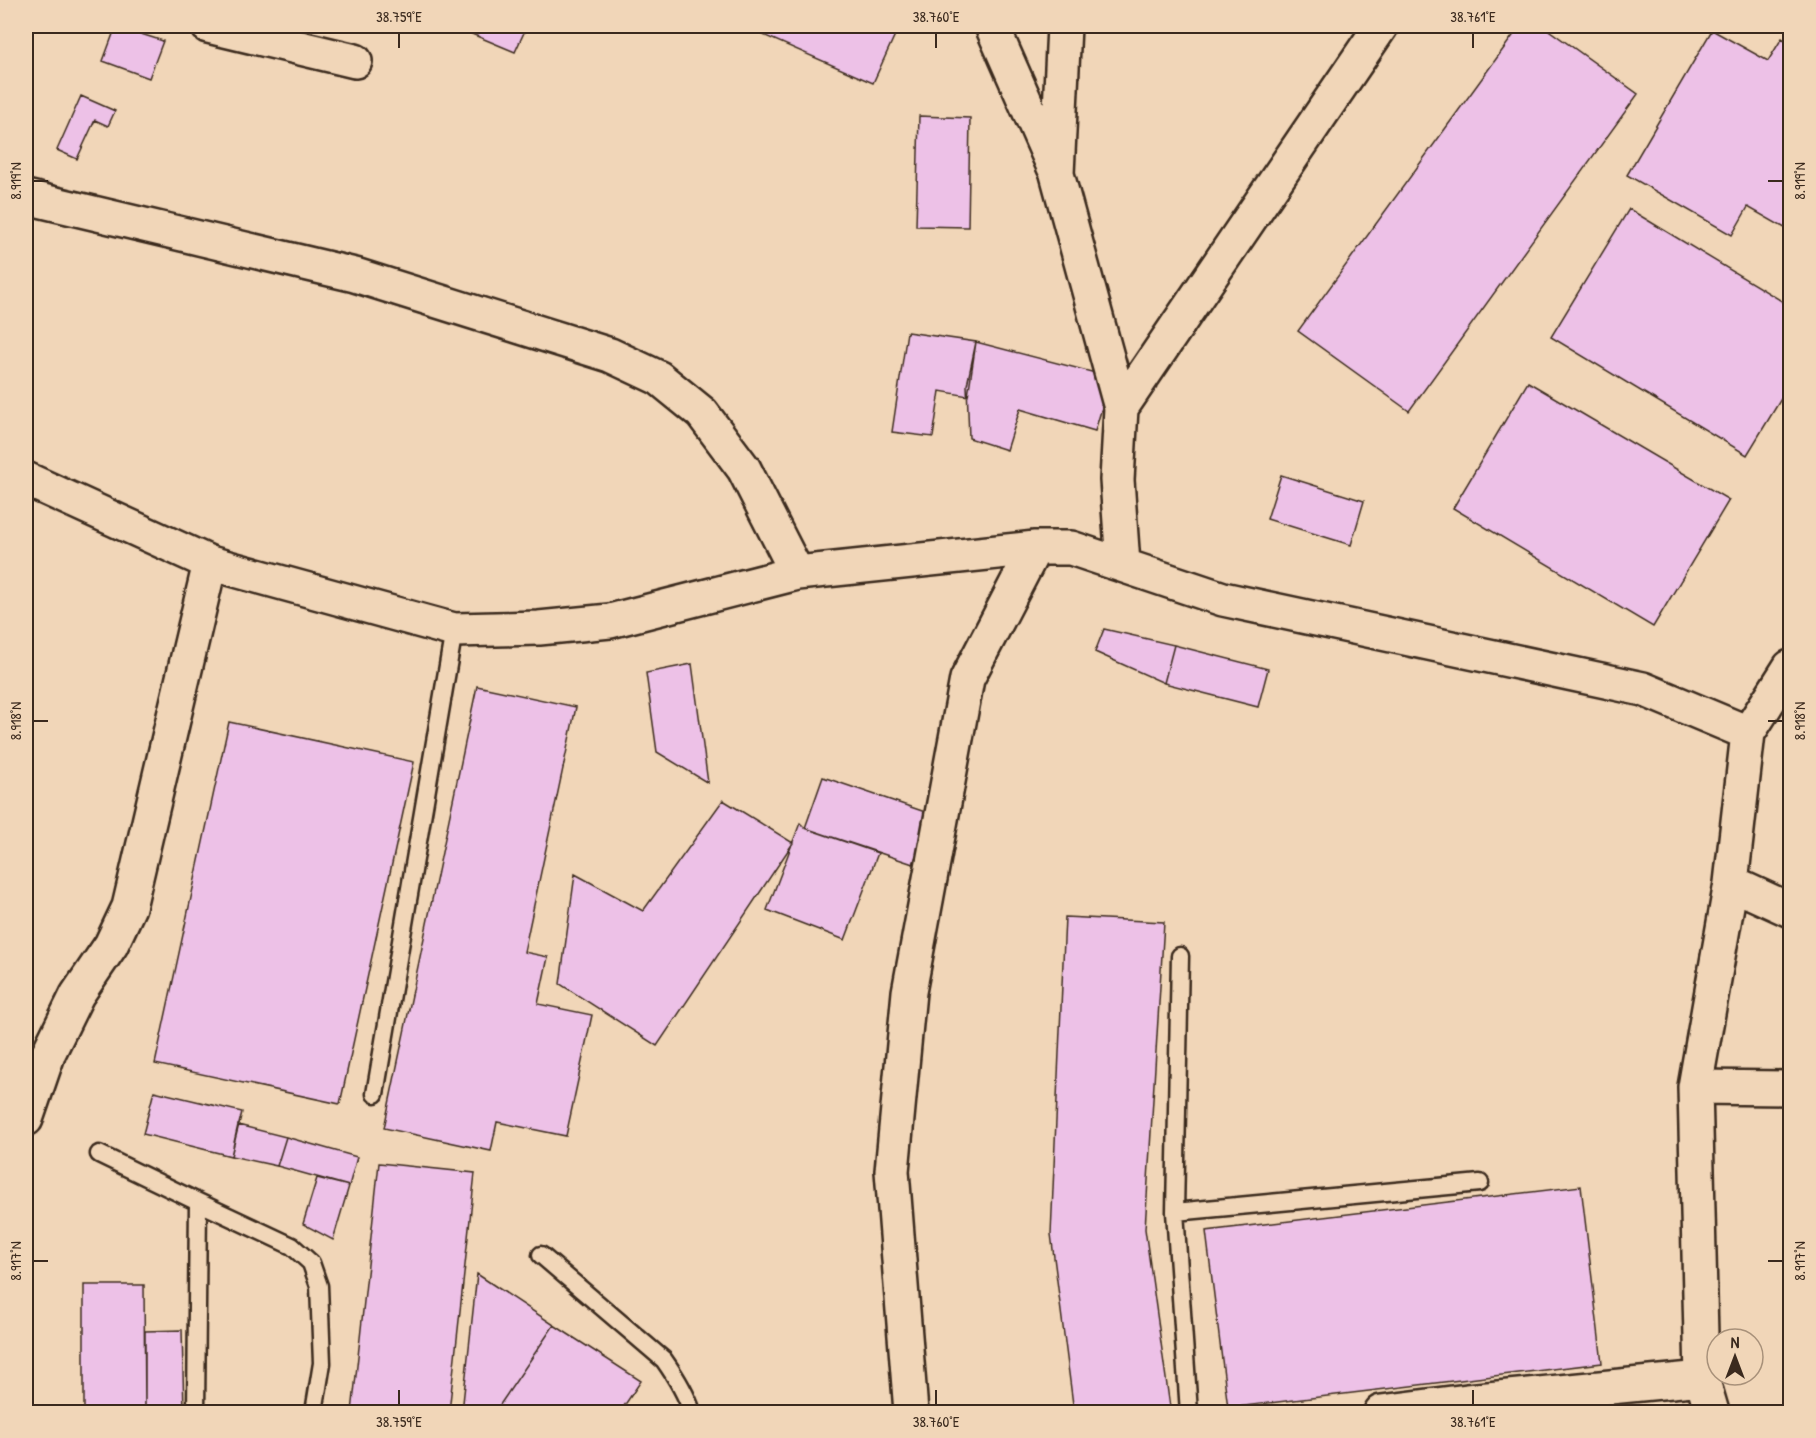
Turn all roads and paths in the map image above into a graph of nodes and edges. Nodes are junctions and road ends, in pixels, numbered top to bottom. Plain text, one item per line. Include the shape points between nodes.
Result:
1 (208, 26) edge
2 (992, 26) edge
3 (1064, 26) edge
4 (1381, 26) edge
5 (355, 61) dead end
6 (1057, 174) junction
7 (26, 197) edge
8 (1121, 408) junction
9 (28, 485) edge
10 (1035, 549) junction
11 (210, 562) junction
12 (1123, 564) junction
13 (797, 573) junction
14 (454, 630) junction
15 (1791, 667) edge
16 (1748, 733) junction
17 (1731, 883) junction
18 (1791, 910) edge
19 (1180, 956) dead end
20 (1695, 1088) junction
21 (1791, 1088) edge
22 (375, 1094) dead end
23 (26, 1119) edge
24 (99, 1154) dead end
25 (1480, 1183) dead end
26 (198, 1202) junction
27 (1175, 1212) junction
28 (541, 1255) dead end
29 (1702, 1378) junction
30 (1468, 1407) edge
31 (196, 1413) edge
32 (314, 1413) edge
33 (692, 1413) edge
34 (911, 1413) edge
35 (1189, 1413) edge
36 (1381, 1413) edge
37 (1712, 1413) edge

1 - 5 street
2 - 6 street
3 - 6 street
4 - 8 street
6 - 8 street
7 - 13 street via 355,275 610,355 659,378 702,413 744,469
8 - 12 street via 1117,480
9 - 11 street
10 - 12 street via 1071,548
10 - 13 street
10 - 34 street via 967,679 909,992 892,1171
11 - 14 street
11 - 23 street via 129,907 111,945 77,995 49,1052
12 - 16 street via 1223,599 1643,689
13 - 14 street via 610,621
14 - 22 lane
15 - 16 street
16 - 17 street
17 - 18 street
17 - 20 street
19 - 27 lane
20 - 21 street
20 - 29 street
24 - 26 lane
25 - 27 lane
26 - 31 lane
26 - 32 lane via 291,1246 311,1263 319,1286 322,1363
27 - 35 lane
28 - 33 lane via 664,1360 687,1396
29 - 30 street
29 - 37 street
30 - 36 street

